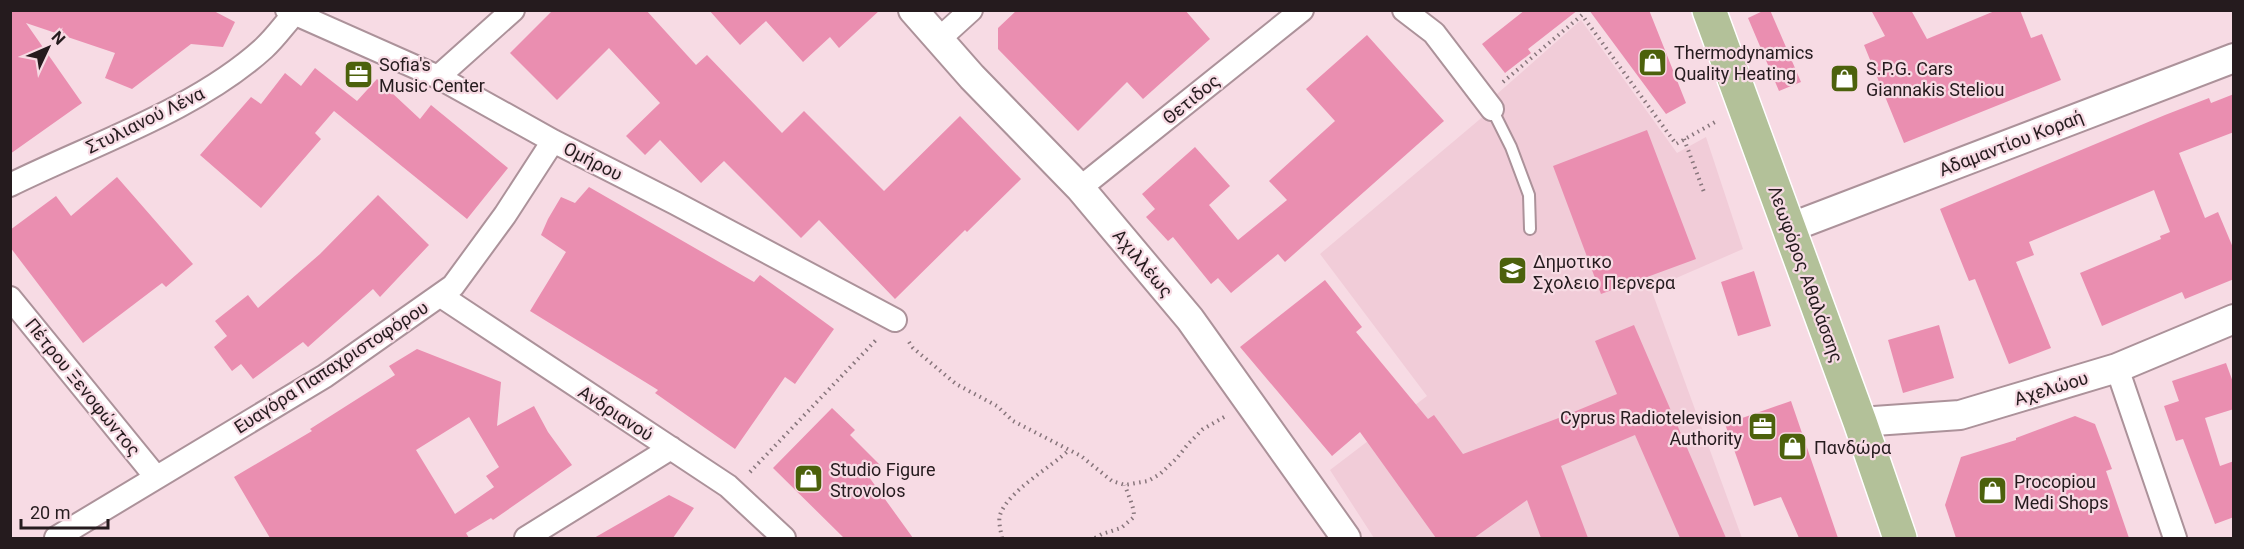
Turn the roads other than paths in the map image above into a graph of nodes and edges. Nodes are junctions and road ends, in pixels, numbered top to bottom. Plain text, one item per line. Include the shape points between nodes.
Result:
1 (513, 10) edge
2 (913, 10) edge
3 (971, 10) edge
4 (1302, 10) edge
5 (1404, 10) edge
6 (1709, 10) edge
7 (291, 12) edge
8 (938, 39) junction
9 (2234, 58) edge
10 (438, 77) junction
11 (1488, 104) joint
12 (553, 141) junction
13 (10, 184) edge
14 (1080, 188) junction
15 (1789, 228) junction
16 (1530, 230) dead end
17 (441, 296) junction
18 (10, 298) edge
19 (2234, 319) edge
20 (895, 320) road end
21 (2117, 368) junction
22 (1860, 422) junction
23 (671, 448) junction
24 (156, 477) junction
25 (56, 538) edge
26 (526, 538) edge
27 (784, 538) edge
28 (1346, 538) edge
29 (1900, 538) edge
30 (2175, 538) edge

1 - 10 street
2 - 8 street, Αχιλλέως
3 - 8 street
4 - 14 street, Θετιδος
5 - 11 street via 1434,33
6 - 15 main road, Λεωφόρος Αθαλάσσης
7 - 10 street, Ομήρου
7 - 13 street, Στυλιανού Λένα via 264,48 220,82 170,111
8 - 14 street, Αχιλλέως
9 - 15 street, Αδαμαντίου Κοραή
10 - 12 street, Ομήρου
11 - 16 lane via 1511,147 1529,195
12 - 17 street, Ευαγόρα Παπαχριστοφόρου via 505,215 453,286
12 - 20 street, Ομήρου
14 - 28 street, Αχιλλέως via 1190,319
15 - 22 main road, Λεωφόρος Αθαλάσσης
17 - 23 street, Ανδριανού
17 - 24 street, Ευαγόρα Παπαχριστοφόρου via 325,376
18 - 24 street, Πέτρου Ξενοφώντος
19 - 21 street, Αχελώου
21 - 22 street, Αχελώου via 1960,415
21 - 30 street
22 - 29 main road, Λεωφόρος Αθαλάσσης
23 - 26 street
23 - 27 street, Ανδριανού via 733,490
24 - 25 street, Ευαγόρα Παπαχριστοφόρου

